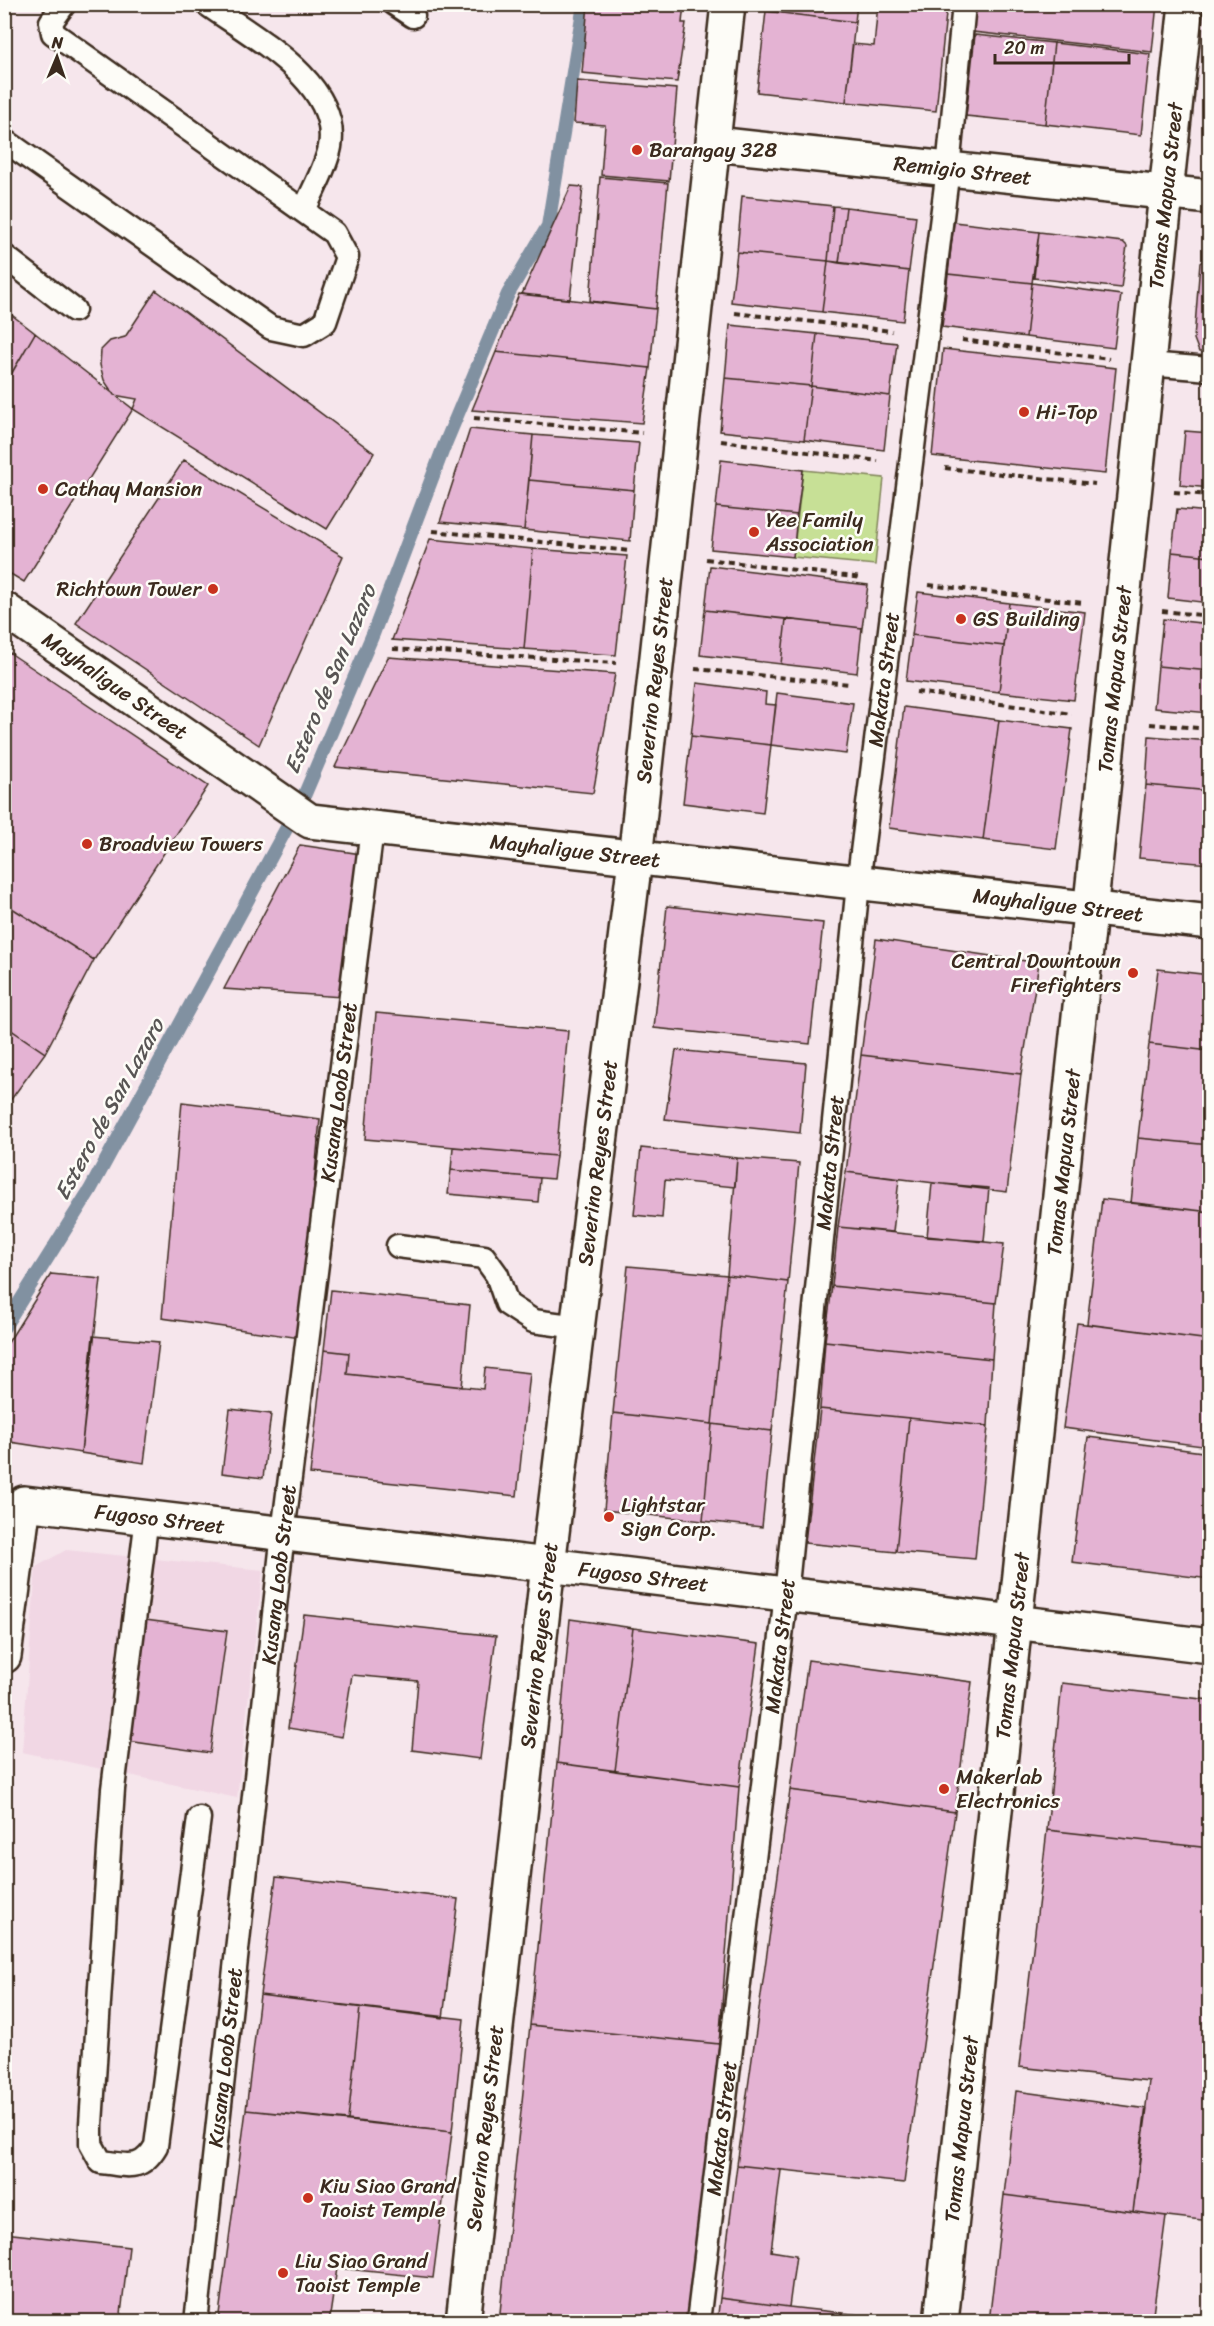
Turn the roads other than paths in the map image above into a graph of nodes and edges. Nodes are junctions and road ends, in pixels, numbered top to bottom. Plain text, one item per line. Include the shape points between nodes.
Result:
1 (64, 4) edge
2 (207, 4) edge
3 (728, 4) edge
4 (964, 4) edge
5 (1186, 4) edge
6 (4, 140) edge
7 (715, 144) junction
8 (948, 169) junction
9 (1164, 192) junction
10 (1209, 197) edge
11 (304, 212) junction
12 (4, 256) edge
13 (74, 310) dead end
14 (1147, 363) junction
15 (1209, 369) edge
16 (4, 609) edge
17 (372, 829) junction
18 (635, 859) junction
19 (858, 884) junction
20 (1089, 909) junction
21 (1209, 922) edge
22 (398, 1246) dead end
23 (578, 1327) junction
24 (14, 1502) edge
25 (147, 1517) junction
26 (283, 1533) junction
27 (548, 1565) junction
28 (786, 1595) junction
29 (1014, 1623) junction
30 (1209, 1646) edge
31 (4, 1656) edge
32 (199, 1818) dead end
33 (196, 2322) edge
34 (463, 2322) edge
35 (698, 2322) edge
36 (941, 2322) edge

1 - 11 lane via 51,22 53,33
2 - 11 lane via 304,75 317,92 330,124 330,147
3 - 7 street, Severino Reyes Street
4 - 8 lane, Makata Street
5 - 9 street, Tomas Mapua Street
6 - 11 lane via 272,328 304,335 325,321 347,257 334,233
7 - 8 street, Remigio Street
7 - 18 street, Severino Reyes Street
8 - 9 street, Remigio Street
8 - 19 lane, Makata Street
9 - 10 street, Remigio Street
9 - 14 street, Tomas Mapua Street
12 - 13 lane
14 - 15 lane
14 - 20 street, Tomas Mapua Street
16 - 17 street, Mayhaligue Street via 310,821
17 - 18 street, Mayhaligue Street
17 - 26 lane, Kusang Loob Street
18 - 19 street, Mayhaligue Street
18 - 23 street, Severino Reyes Street
19 - 20 street, Mayhaligue Street
19 - 28 lane, Makata Street
20 - 21 street, Mayhaligue Street
20 - 29 street, Tomas Mapua Street
22 - 23 lane via 484,1257 497,1275 507,1304 532,1321
23 - 27 street, Severino Reyes Street
24 - 25 street, Fugoso Street
24 - 31 street
25 - 26 street, Fugoso Street
25 - 32 lane via 113,1789 91,2124 92,2144 101,2162 138,2166 156,2146
26 - 27 street, Fugoso Street
26 - 33 lane, Kusang Loob Street
27 - 28 street, Fugoso Street
27 - 34 street, Severino Reyes Street
28 - 29 street, Fugoso Street
28 - 35 lane, Makata Street
29 - 30 street, Fugoso Street
29 - 36 street, Tomas Mapua Street

